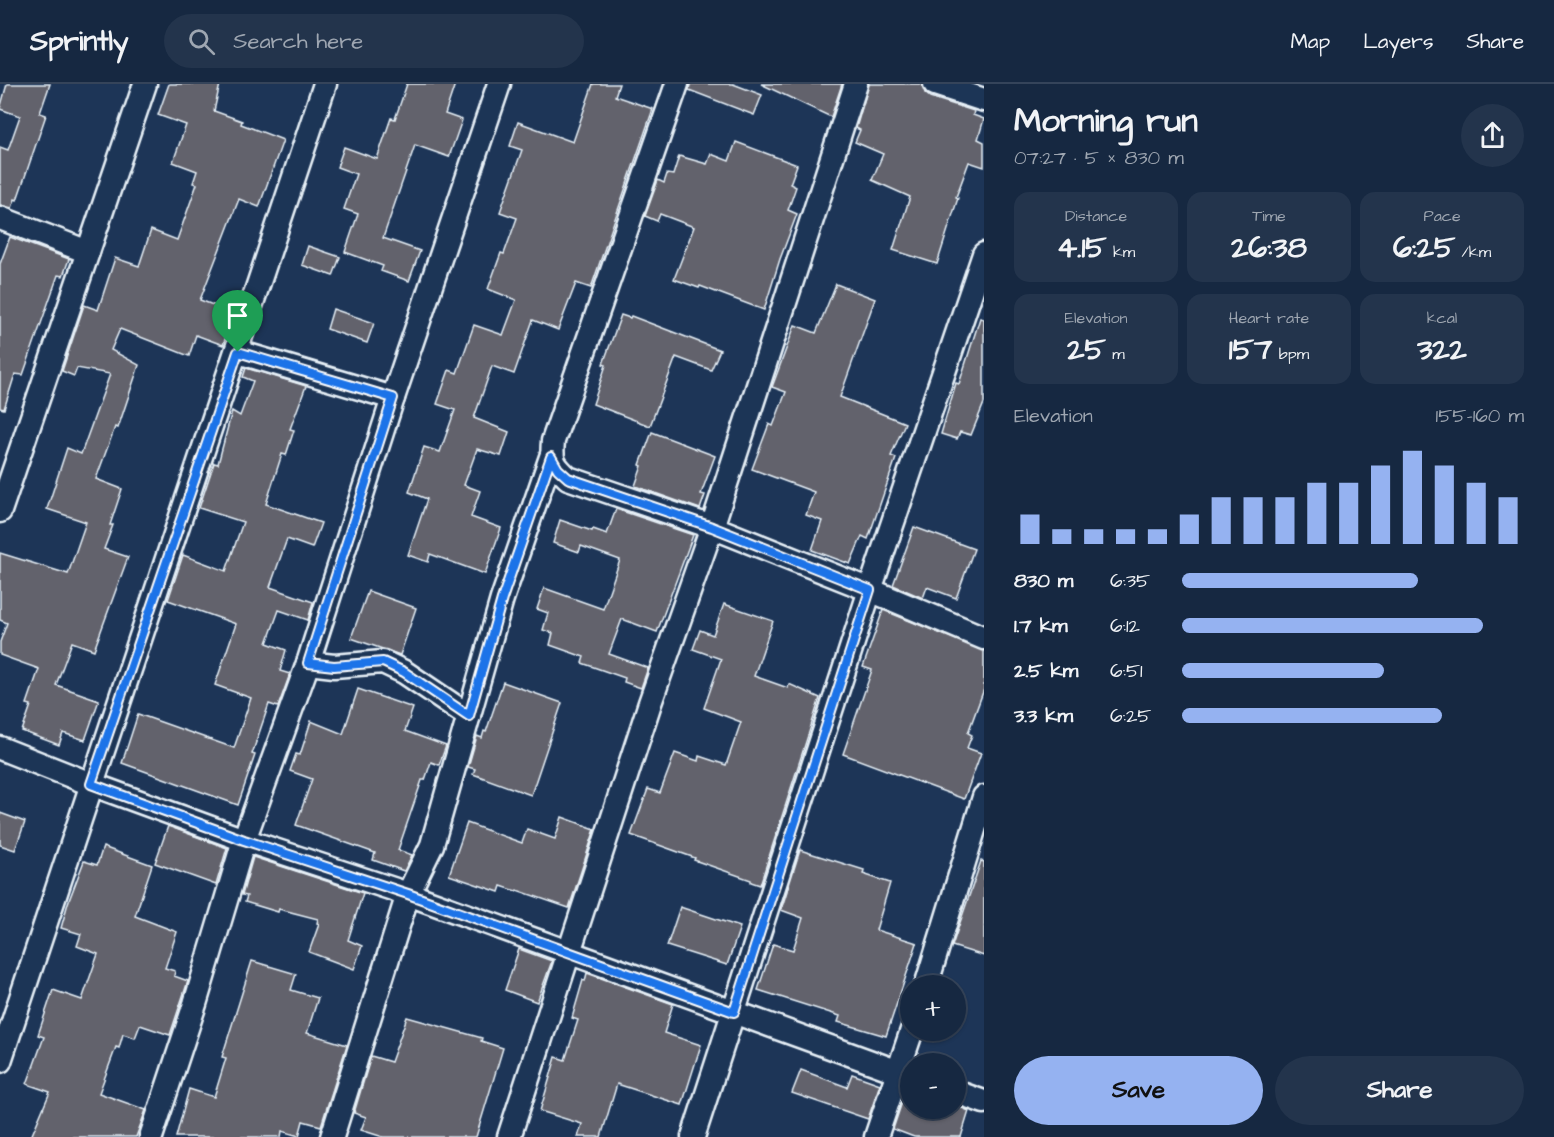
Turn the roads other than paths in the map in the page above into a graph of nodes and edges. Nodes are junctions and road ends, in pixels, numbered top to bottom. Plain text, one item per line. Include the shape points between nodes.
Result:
1 (145, 84) edge
2 (325, 84) edge
3 (499, 84) edge
4 (677, 84) edge
5 (856, 84) edge
6 (935, 84) edge
7 (984, 100) edge
8 (0, 218) edge
9 (88, 252) junction
10 (984, 254) edge
11 (238, 352) junction
12 (393, 398) junction
13 (551, 457) junction
14 (0, 511) edge
15 (712, 527) junction
16 (870, 590) junction
17 (984, 638) edge
18 (308, 663) junction
19 (469, 716) junction
20 (0, 748) edge
21 (91, 784) junction
22 (984, 797) edge
23 (244, 840) junction
24 (408, 894) junction
25 (568, 953) junction
26 (929, 975) edge
27 (734, 1012) junction
28 (0, 1061) edge
29 (900, 1072) edge
30 (900, 1085) edge
31 (966, 1096) edge
32 (984, 1102) edge
33 (151, 1137) edge
34 (332, 1137) edge
35 (510, 1137) edge
36 (693, 1137) edge
37 (876, 1137) edge

1 - 9 street
2 - 11 street
3 - 12 street
4 - 13 street via 553,441
5 - 15 street
6 - 7 street
8 - 9 street
9 - 14 street
10 - 16 street
11 - 12 street
11 - 21 street
12 - 18 street
13 - 15 street via 568,478
13 - 19 street via 502,599
15 - 16 street
15 - 25 street
16 - 17 street
16 - 27 street
18 - 19 street via 334,666 383,662
18 - 23 street
19 - 24 street via 432,845
20 - 21 street
21 - 23 street
21 - 28 street
22 - 26 street
23 - 24 street
23 - 33 street
24 - 25 street
24 - 34 street
25 - 27 street
25 - 35 street
27 - 29 street
27 - 36 street
30 - 37 street
31 - 32 street

